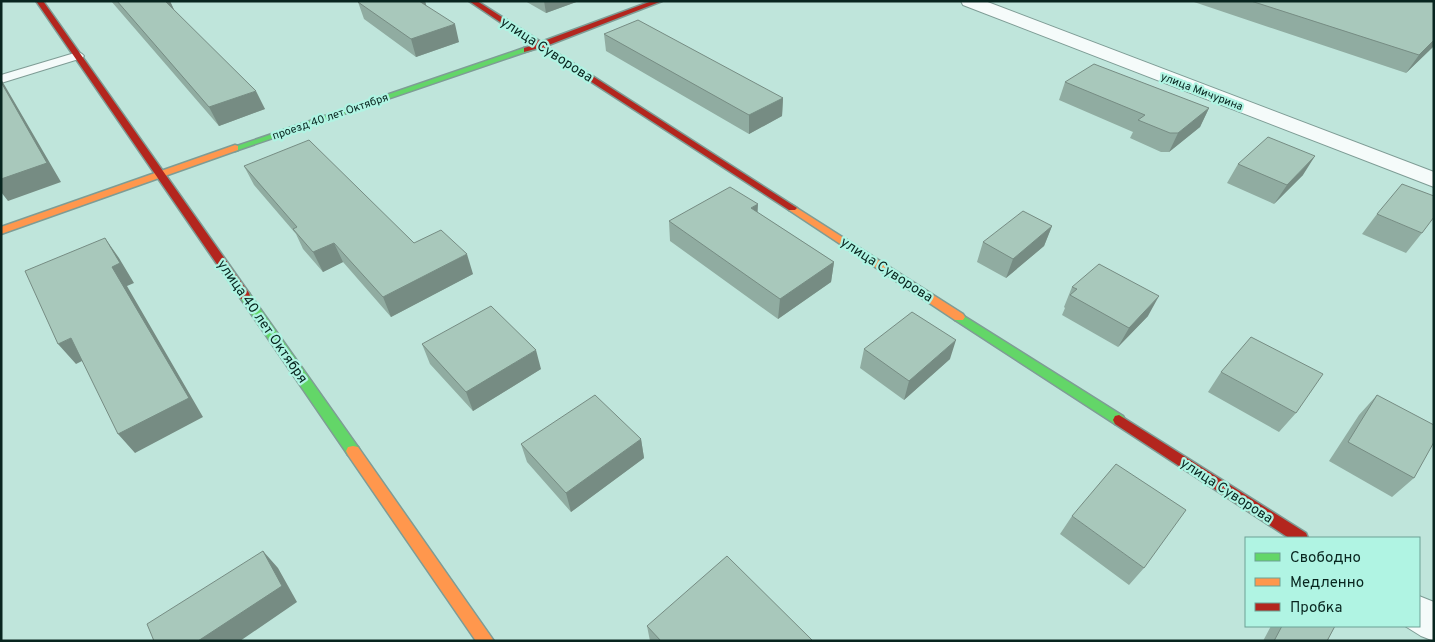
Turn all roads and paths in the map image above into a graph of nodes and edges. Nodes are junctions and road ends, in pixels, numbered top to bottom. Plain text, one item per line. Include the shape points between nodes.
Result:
1 (40, 1) edge
2 (472, 1) edge
3 (659, 1) edge
4 (970, 1) edge
5 (542, 45) junction
6 (78, 56) junction
7 (1, 78) edge
8 (161, 173) junction
9 (1434, 180) edge
10 (1, 232) edge
11 (1299, 537) edge
12 (1420, 615) edge
13 (1434, 623) edge
14 (486, 641) edge

1 - 6 street, улица 40 лет Октября
2 - 5 street, улица Суворова
3 - 5 street, проезд 40 лет Октября
4 - 9 street, улица Мичурина
5 - 8 street, проезд 40 лет Октября
5 - 11 street, улица Суворова
6 - 7 lane
6 - 8 street, улица 40 лет Октября
8 - 10 street, проезд 40 лет Октября
8 - 14 street, улица 40 лет Октября
12 - 13 street

